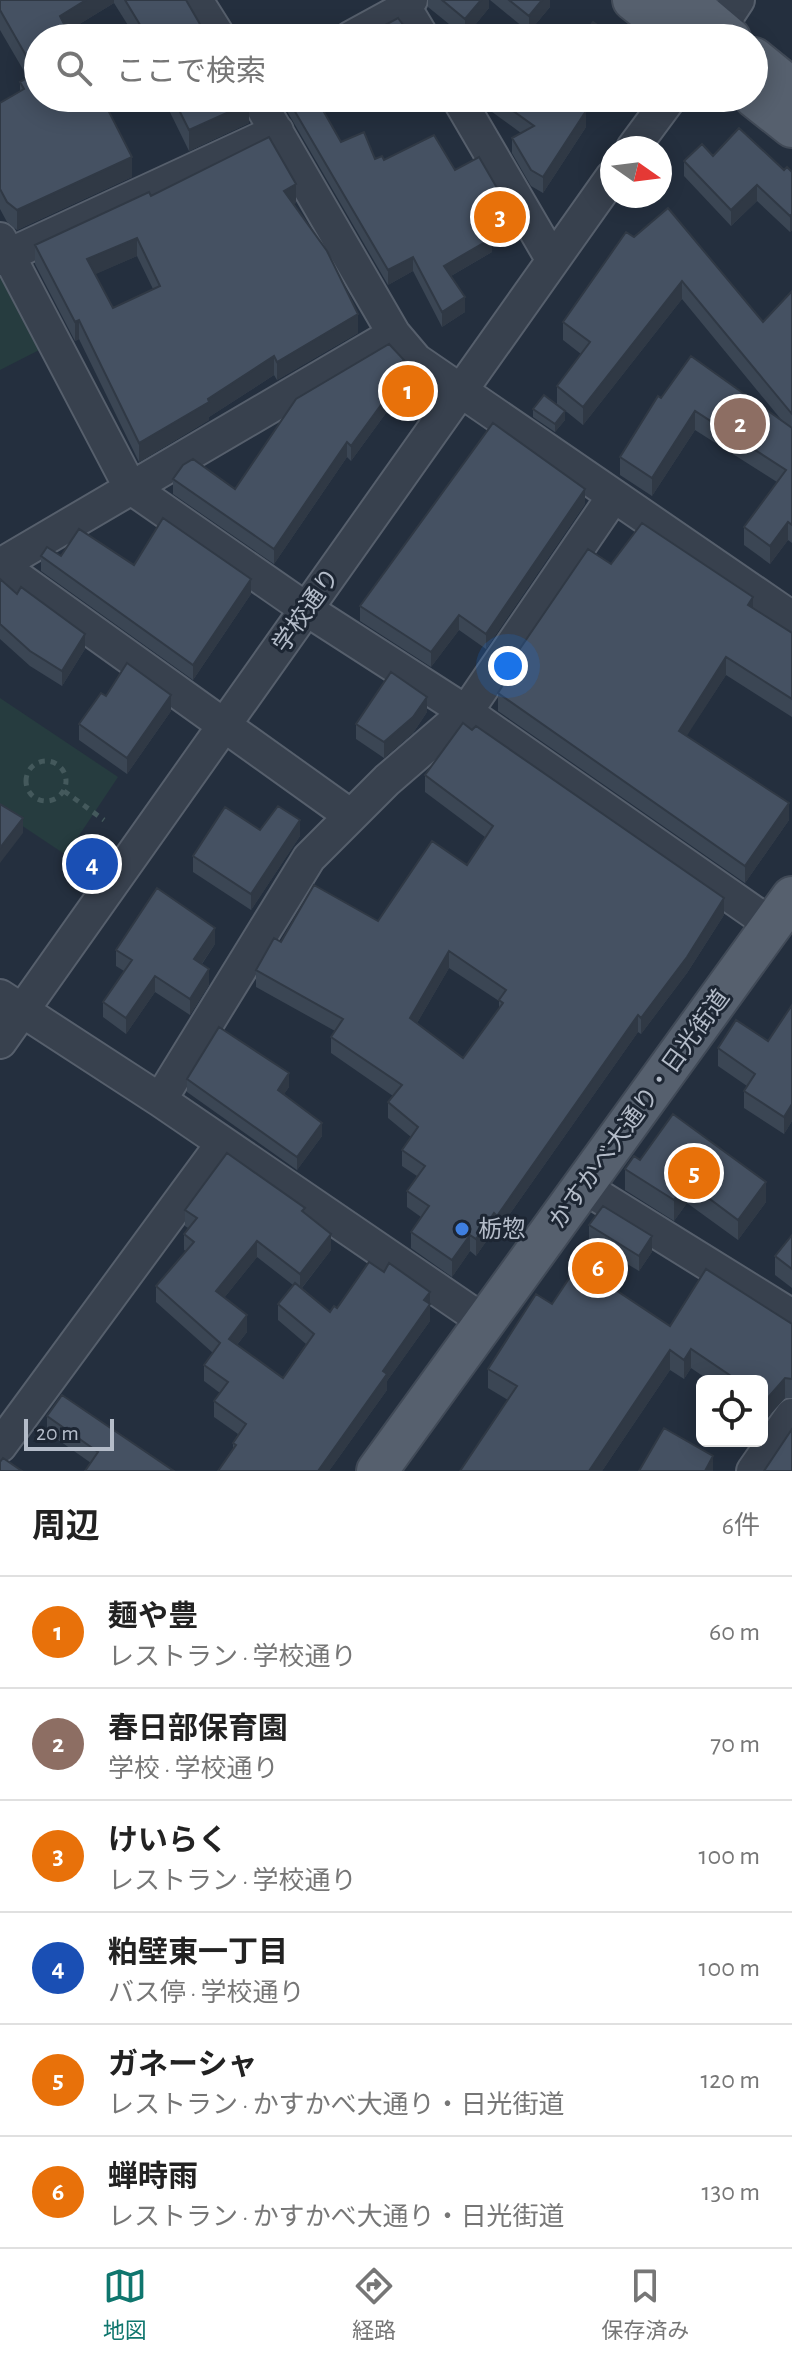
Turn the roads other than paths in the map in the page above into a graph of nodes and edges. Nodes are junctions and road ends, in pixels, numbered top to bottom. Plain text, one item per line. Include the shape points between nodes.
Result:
1 (196, 0) edge
2 (633, 0) edge
3 (685, 0) edge
4 (408, 4) edge
5 (211, 24) edge
6 (374, 24) edge
7 (417, 24) edge
8 (663, 24) edge
9 (722, 24) edge
10 (768, 69) edge
11 (792, 89) edge
12 (768, 108) edge
13 (265, 112) edge
14 (466, 112) edge
15 (660, 112) edge
16 (792, 127) edge
17 (277, 131) junction
18 (642, 136) edge
19 (600, 193) edge
20 (3, 251) edge
21 (552, 259) junction
22 (394, 334) junction
23 (461, 391) junction
24 (130, 487) junction
25 (613, 497) junction
26 (0, 565) edge
27 (306, 609) junction
28 (792, 618) edge
29 (466, 712) junction
30 (224, 725) junction
31 (351, 816) junction
32 (782, 911) edge
33 (11, 1004) edge
34 (0, 1042) edge
35 (160, 1100) junction
36 (222, 1144) junction
37 (584, 1187) junction
38 (792, 1316) edge
39 (485, 1322) junction
40 (792, 1415) edge
41 (0, 1446) edge
42 (377, 1471) edge
43 (753, 1471) edge

1 - 5 street
2 - 8 main road
3 - 9 main road
4 - 6 street
4 - 7 street
10 - 11 main road
12 - 16 main road
13 - 17 street
14 - 21 street
15 - 18 street
17 - 20 street
17 - 22 street
19 - 21 street, 学校通り
20 - 24 street
21 - 23 street, 学校通り
22 - 23 street via 416,360
22 - 24 street
23 - 25 street
23 - 27 street, 学校通り
24 - 26 street
24 - 27 street
25 - 28 street
25 - 29 street
26 - 30 street
27 - 29 street
27 - 30 street, 学校通り
29 - 31 street
29 - 32 street
30 - 31 street
30 - 33 street, 学校通り
31 - 35 street via 309,858
32 - 37 main road, かすかべ大通り・日光街道
33 - 34 street, 学校通り
33 - 35 street
35 - 36 street
36 - 39 street
36 - 41 street
37 - 38 street
37 - 39 main road, かすかべ大通り・日光街道
39 - 42 main road, かすかべ大通り・日光街道
40 - 43 street

